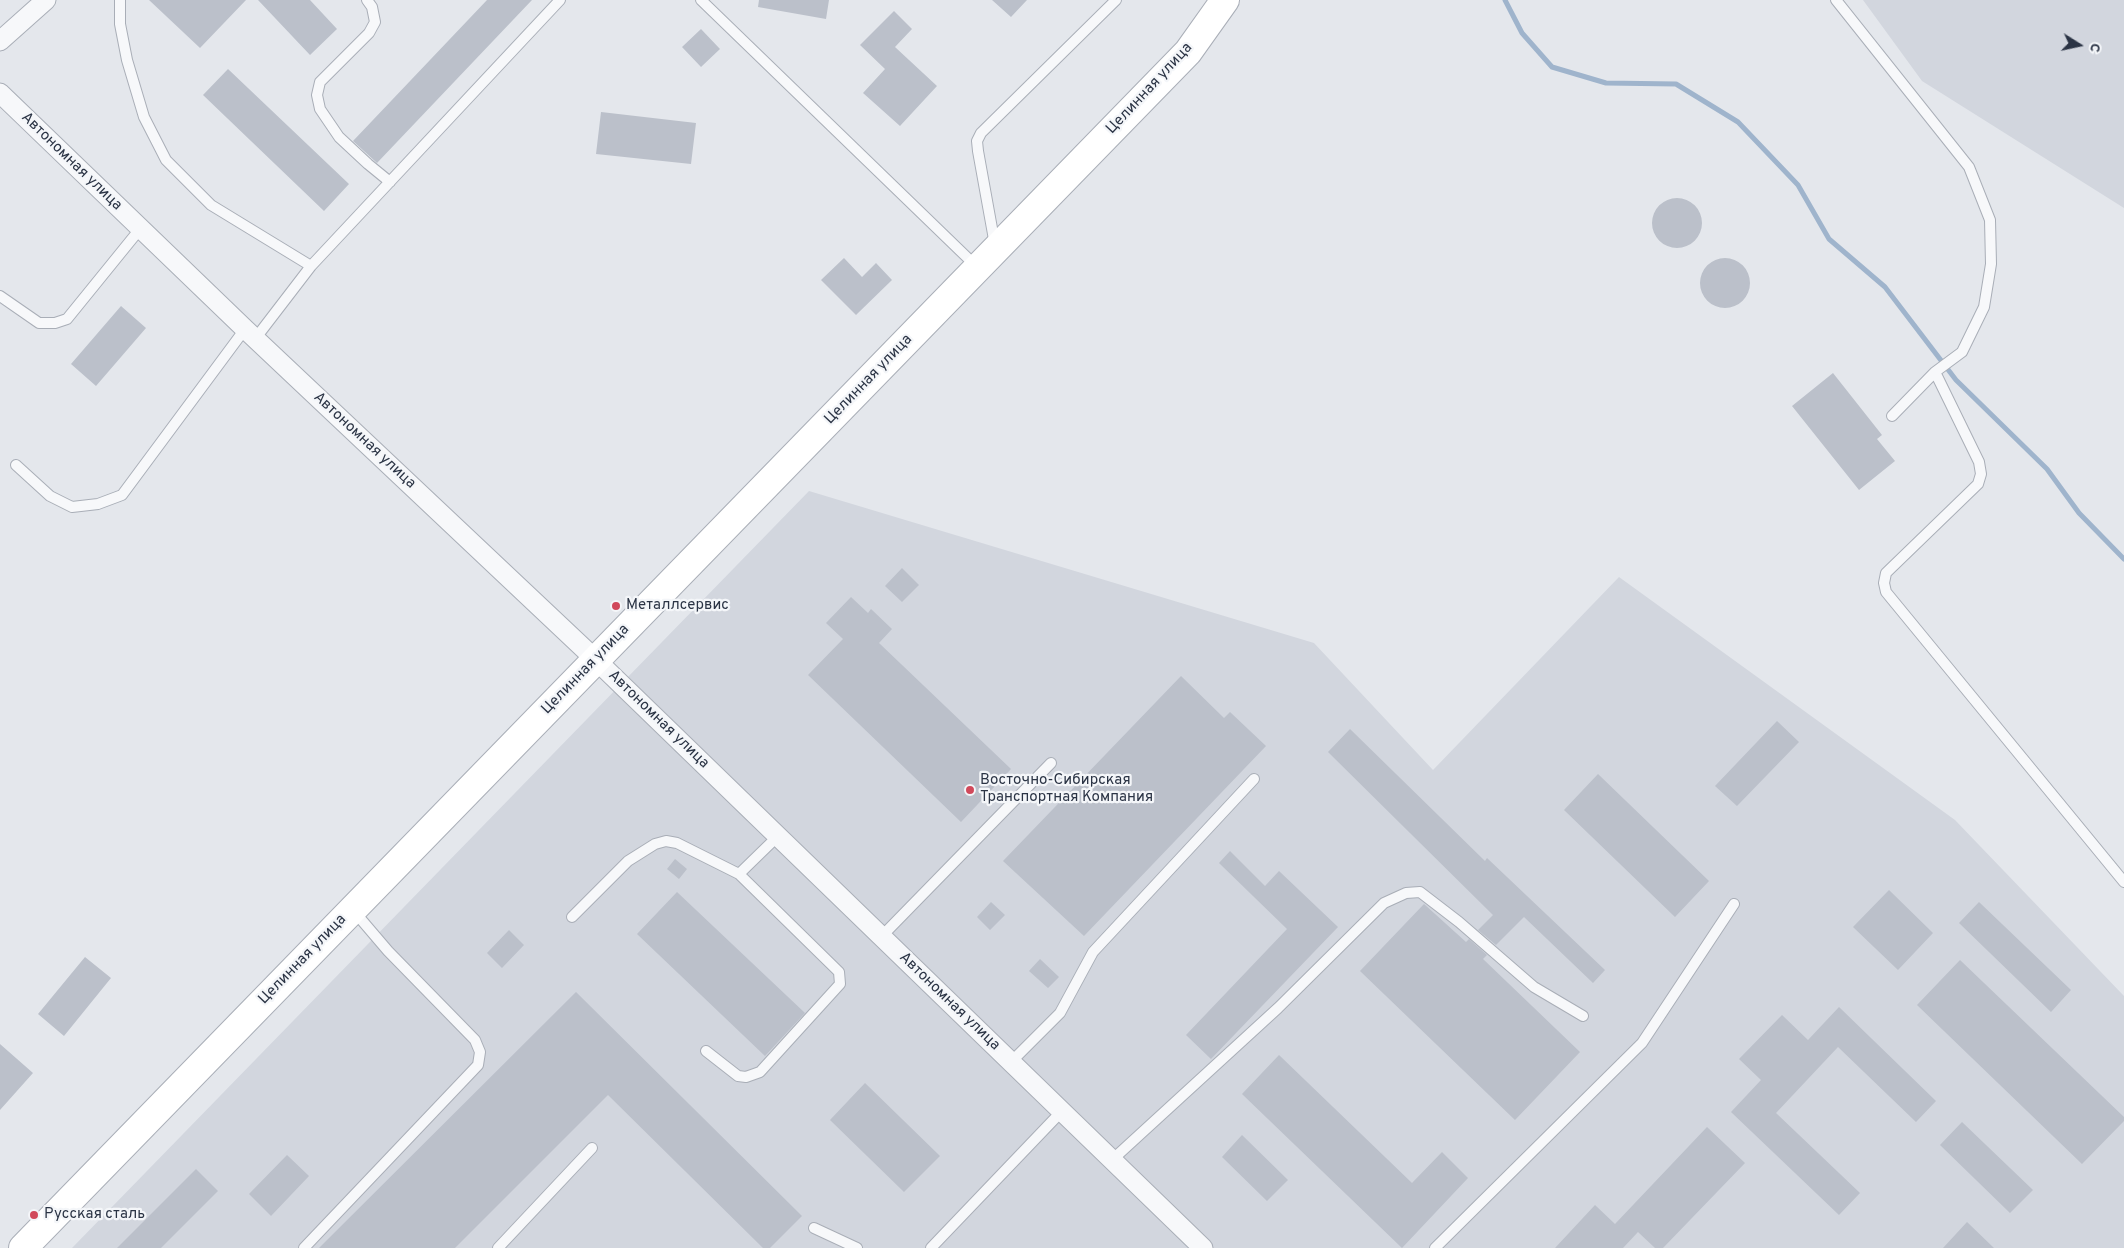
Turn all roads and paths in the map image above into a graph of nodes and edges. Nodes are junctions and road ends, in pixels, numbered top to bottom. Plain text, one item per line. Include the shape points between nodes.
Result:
1 (46, 0) edge
2 (120, 0) edge
3 (367, 0) edge
4 (560, 0) edge
5 (701, 0) edge
6 (1116, 0) edge
7 (1225, 0) edge
8 (1836, 0) edge
9 (0, 41) edge
10 (0, 94) edge
11 (390, 182) junction
12 (140, 229) junction
13 (987, 260) junction
14 (311, 266) junction
15 (0, 296) edge
16 (250, 334) junction
17 (1935, 372) junction
18 (1892, 416) dead end
19 (16, 465) dead end
20 (596, 660) junction
21 (1051, 763) dead end
22 (1254, 779) dead end
23 (778, 836) junction
24 (740, 874) junction
25 (2124, 882) edge
26 (1734, 904) dead end
27 (352, 910) junction
28 (572, 917) dead end
29 (882, 936) junction
30 (1583, 1016) dead end
31 (706, 1051) dead end
32 (1012, 1062) junction
33 (1062, 1111) junction
34 (592, 1148) dead end
35 (1112, 1160) junction
36 (814, 1228) dead end
37 (23, 1248) edge
38 (304, 1248) edge
39 (498, 1248) edge
40 (858, 1248) edge
41 (931, 1248) edge
42 (1203, 1248) edge
43 (1435, 1248) edge

1 - 9 street
2 - 14 lane via 120,24 127,60 144,117 166,160 211,205
3 - 11 lane via 375,22 369,33 320,82 317,95 320,109 340,137
4 - 11 lane
5 - 13 lane
6 - 13 lane via 981,133 978,151
7 - 13 street, Целинная улица via 1188,52
8 - 17 lane via 1969,167 1990,220 1991,264 1984,307 1962,352
10 - 12 street, Автономная улица
11 - 14 lane
12 - 15 lane via 67,319 39,323
12 - 16 street, Автономная улица
13 - 20 street, Целинная улица
14 - 16 lane
16 - 19 lane via 122,495 98,504 72,507 50,496
16 - 20 street, Автономная улица
17 - 18 lane
17 - 25 lane via 1979,462 1981,474 1978,484 1886,573 1886,592
20 - 23 street, Автономная улица
20 - 27 street, Целинная улица
21 - 29 lane
22 - 32 lane via 1093,952 1060,1013
23 - 24 lane
23 - 29 street, Автономная улица
24 - 28 lane via 666,841 628,861
24 - 31 lane via 839,972 840,984 760,1072 738,1076
26 - 43 lane via 1642,1043
27 - 37 street, Целинная улица
27 - 38 lane via 475,1040 480,1052 478,1065
29 - 32 street, Автономная улица
30 - 35 lane via 1534,987 1420,892 1406,893 1384,904 1278,1008
32 - 33 street, Автономная улица
33 - 35 street, Автономная улица
33 - 41 lane
34 - 39 lane
35 - 42 street, Автономная улица
36 - 40 lane

